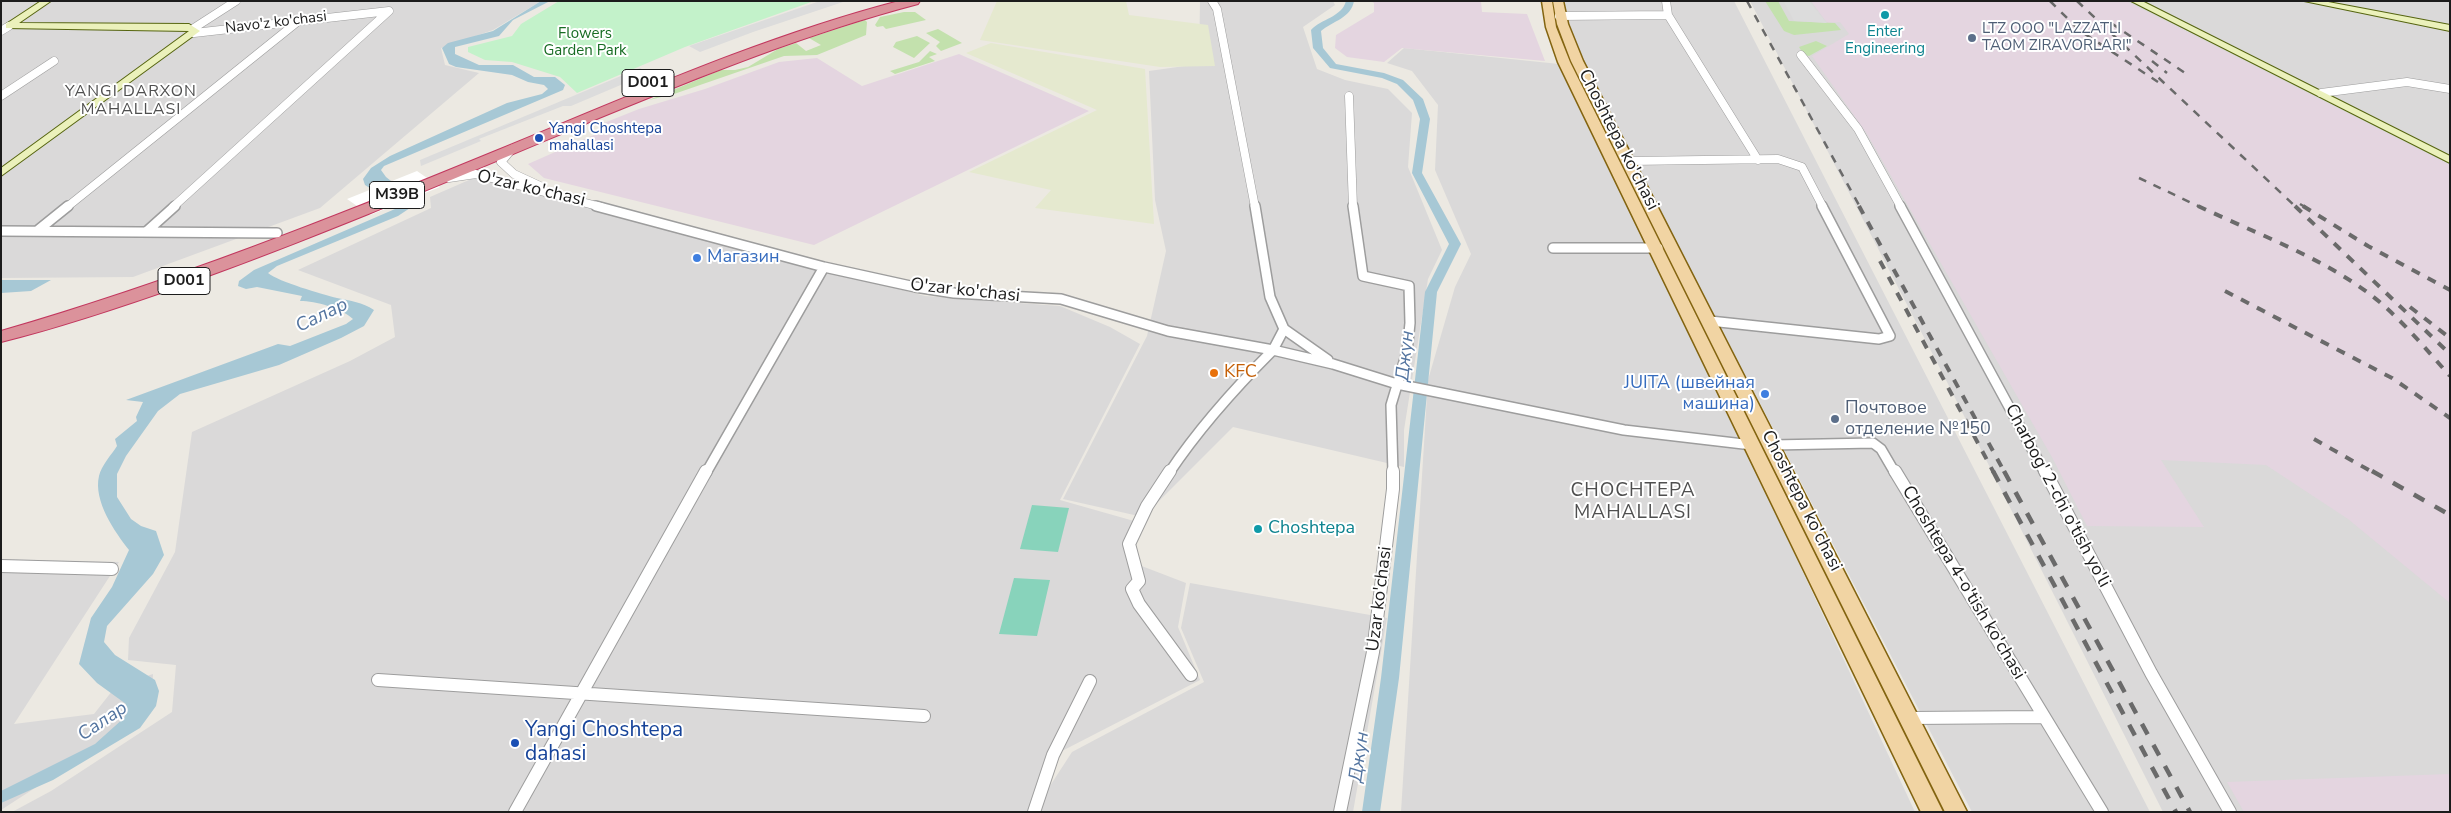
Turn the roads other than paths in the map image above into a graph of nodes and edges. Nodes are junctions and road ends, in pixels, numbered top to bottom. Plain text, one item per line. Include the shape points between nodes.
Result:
1 (47, 1) edge
2 (236, 1) edge
3 (878, 1) edge
4 (914, 1) edge
5 (1212, 1) edge
6 (1547, 1) edge
7 (1558, 1) edge
8 (1666, 1) edge
9 (2135, 1) edge
10 (2308, 1) edge
11 (1668, 15) junction
12 (1559, 16) junction
13 (301, 19) junction
14 (2450, 28) edge
15 (5, 29) edge
16 (194, 30) junction
17 (1801, 55) dead end
18 (726, 57) junction
19 (54, 62) dead end
20 (2450, 90) edge
21 (2320, 93) junction
22 (1, 96) edge
23 (1349, 96) dead end
24 (1596, 111) junction
25 (512, 149) junction
26 (1758, 160) junction
27 (2450, 160) edge
28 (1629, 161) junction
29 (1, 173) edge
30 (427, 178) junction
31 (357, 206) junction
32 (600, 206) junction
33 (1, 231) edge
34 (37, 231) junction
35 (146, 232) junction
36 (277, 232) junction
37 (1553, 248) dead end
38 (1658, 248) junction
39 (824, 266) junction
40 (201, 268) junction
41 (1710, 321) junction
42 (1, 325) edge
43 (1284, 329) junction
44 (1, 337) edge
45 (1273, 350) junction
46 (1333, 364) junction
47 (1401, 384) junction
48 (1752, 445) junction
49 (1773, 445) junction
50 (1, 566) edge
51 (112, 569) dead end
52 (1845, 590) junction
53 (1825, 592) junction
54 (1191, 675) dead end
55 (378, 680) dead end
56 (1090, 681) dead end
57 (581, 694) junction
58 (924, 716) dead end
59 (2044, 716) junction
60 (1909, 718) junction
61 (515, 812) edge
62 (1034, 812) edge
63 (1340, 812) edge
64 (1932, 812) edge
65 (1956, 812) edge
66 (2102, 812) edge
67 (2230, 812) edge

1 - 15 street, Navo'z ko'chasi
2 - 16 street
3 - 18 highway, D001
4 - 18 highway, D001
5 - 43 street via 1217,9 1244,142 1270,297
6 - 24 main road, Choshtepa ko'chasi via 1555,38
7 - 12 main road, Choshtepa ko'chasi
8 - 11 street
9 - 21 street
10 - 14 street
11 - 12 street
11 - 26 street
12 - 24 main road, Choshtepa ko'chasi
13 - 16 street, Navo'z ko'chasi
13 - 34 street
13 - 35 street, Navo'z ko'chasi via 388,10
15 - 16 street, Navo'z ko'chasi
16 - 29 street, Navo'z ko'chasi
17 - 67 street, Charbog' 2-chi o'tish yo'li via 1858,129 2033,448 2151,673
18 - 25 highway, D001
18 - 30 highway, D001
19 - 22 street
20 - 21 street via 2407,82
21 - 27 street
23 - 47 street, Uzar ko'chasi via 1352,198 1363,276 1409,286 1410,323
24 - 28 main road, Choshtepa ko'chasi
24 - 38 main road, Choshtepa ko'chasi
25 - 30 highway, D001
25 - 32 street, O'zar ko'chasi via 501,162 516,175 527,182
26 - 28 street
26 - 41 street via 1778,160 1802,166 1890,336 1879,339
28 - 41 main road, Choshtepa ko'chasi
30 - 31 highway, M39B
30 - 32 street, O'zar ko'chasi via 476,174
31 - 36 highway, D001
31 - 40 highway, D001
32 - 39 street, O'zar ko'chasi
33 - 34 street
34 - 35 street
35 - 36 street
36 - 40 highway, D001
37 - 38 street
38 - 48 main road, Choshtepa ko'chasi
39 - 45 street, O'zar ko'chasi via 934,291 1061,299 1168,331
39 - 57 street
40 - 42 highway, D001
40 - 44 highway, D001 via 154,291
41 - 49 main road, Choshtepa ko'chasi
43 - 45 street
43 - 46 street
45 - 46 street
45 - 54 street via 1190,442 1147,506 1129,544 1139,581 1132,589 1139,604
46 - 47 street
47 - 48 street via 1624,430
47 - 63 street, Uzar ko'chasi via 1391,405 1394,489 1373,652
48 - 53 main road, Choshtepa ko'chasi
49 - 52 main road, Choshtepa ko'chasi
49 - 59 street, Choshtepa 4-o'tish ko'chasi via 1866,443 1878,446
50 - 51 street
52 - 53 main road
52 - 60 main road, Choshtepa ko'chasi
53 - 64 main road, Choshtepa ko'chasi
55 - 57 street
56 - 62 street via 1054,755
57 - 58 street
57 - 61 street
59 - 60 street
59 - 66 street, Choshtepa 4-o'tish ko'chasi
60 - 65 main road, Choshtepa ko'chasi

